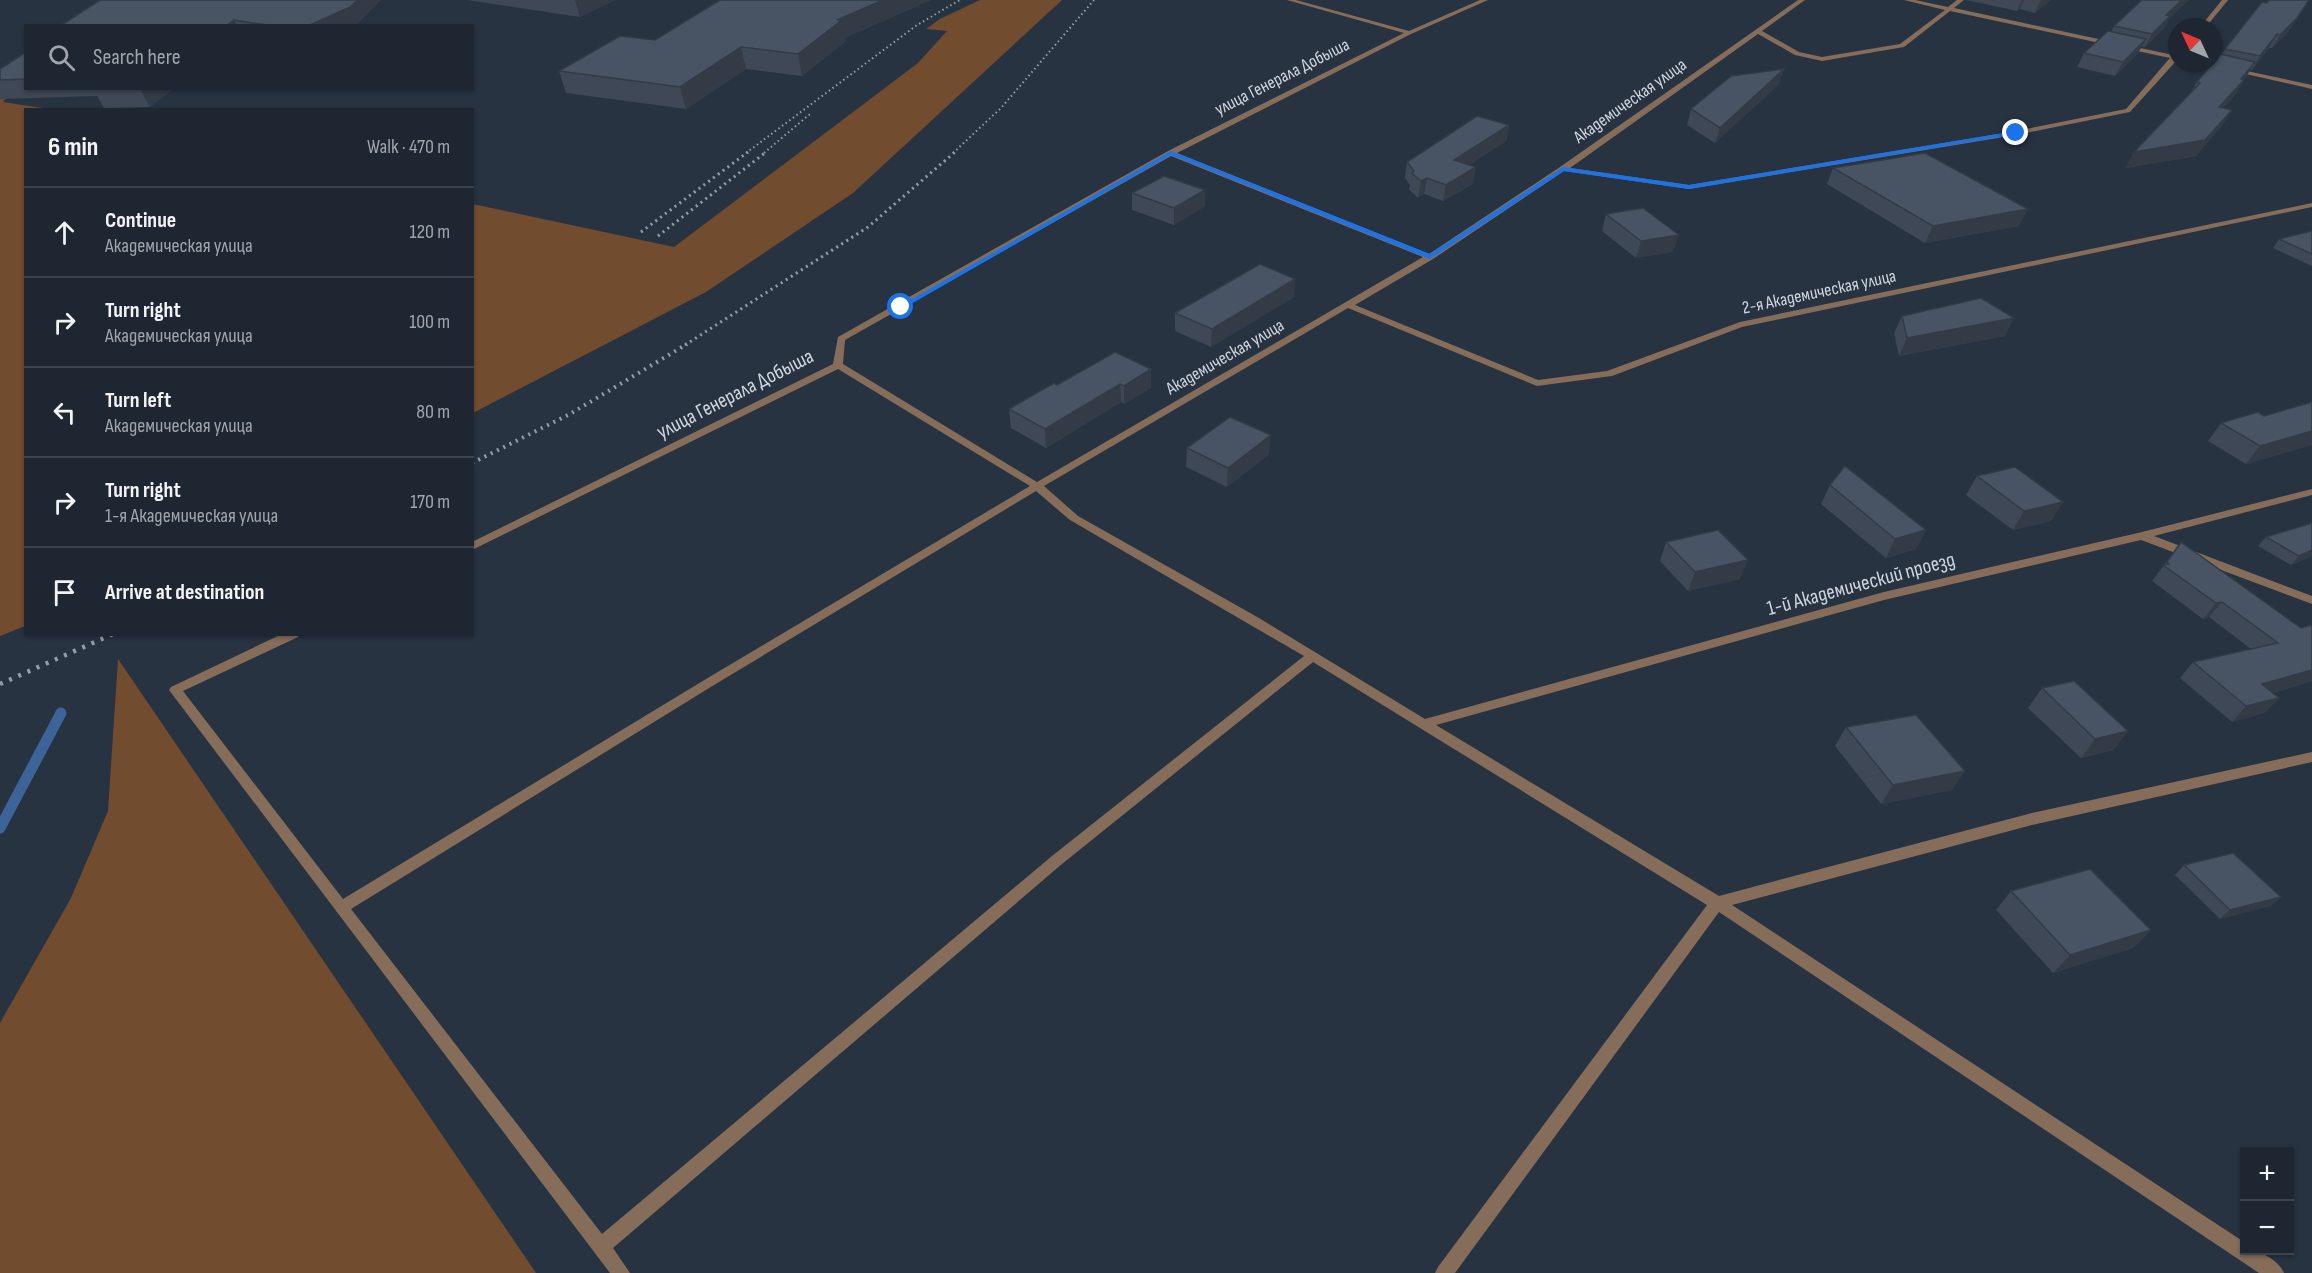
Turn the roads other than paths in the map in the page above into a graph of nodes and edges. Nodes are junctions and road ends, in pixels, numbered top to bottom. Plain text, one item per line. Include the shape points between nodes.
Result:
1 (1290, 0) edge
2 (1485, 0) edge
3 (1802, 0) edge
4 (1907, 0) edge
5 (1961, 0) edge
6 (2225, 0) edge
7 (1949, 9) junction
8 (2210, 18) edge
9 (1758, 31) junction
10 (1409, 33) junction
11 (2168, 55) edge
12 (2168, 64) edge
13 (2222, 68) edge
14 (2312, 87) edge
15 (1171, 153) junction
16 (1563, 169) junction
17 (2312, 205) edge
18 (1430, 257) junction
19 (1348, 305) junction
20 (838, 365) junction
21 (1037, 486) junction
22 (2312, 492) edge
23 (2142, 536) junction
24 (474, 546) edge
25 (2312, 600) edge
26 (290, 636) edge
27 (1312, 656) junction
28 (1423, 724) junction
29 (2312, 757) edge
30 (1717, 903) junction
31 (341, 908) junction
32 (601, 1246) junction
33 (621, 1273) edge
34 (1444, 1273) edge
35 (2275, 1273) edge

1 - 10 street, улица Генерала Добыша
2 - 10 street, улица Генерала Добыша
3 - 9 street, Академическая улица
4 - 7 street
5 - 7 street
6 - 8 street
7 - 9 street via 1902,46 1822,58 1797,54
7 - 11 street
9 - 16 street, Академическая улица
10 - 15 street, улица Генерала Добыша
12 - 16 street via 2128,111 2016,133 1689,187
13 - 14 street
15 - 18 street
15 - 20 street via 842,339
16 - 18 street, Академическая улица
17 - 19 street, 2-я Академическая улица via 1740,325 1609,374 1537,383
18 - 19 street, Академическая улица
19 - 21 street, Академическая улица
20 - 21 street, улица Генерала Добыша
20 - 24 street, улица Генерала Добыша
21 - 27 street, улица Генерала Добыша via 1074,518
21 - 31 street, Академическая улица
22 - 23 street, 1-й Академический проезд
23 - 25 street
23 - 28 street, 1-й Академический проезд via 1884,597
26 - 31 street via 175,690
27 - 28 street, улица Генерала Добыша
27 - 32 street via 1057,860
28 - 30 street, улица Генерала Добыша
29 - 30 street via 2032,819
30 - 34 street
30 - 35 street, улица Генерала Добыша
31 - 32 street
32 - 33 street

